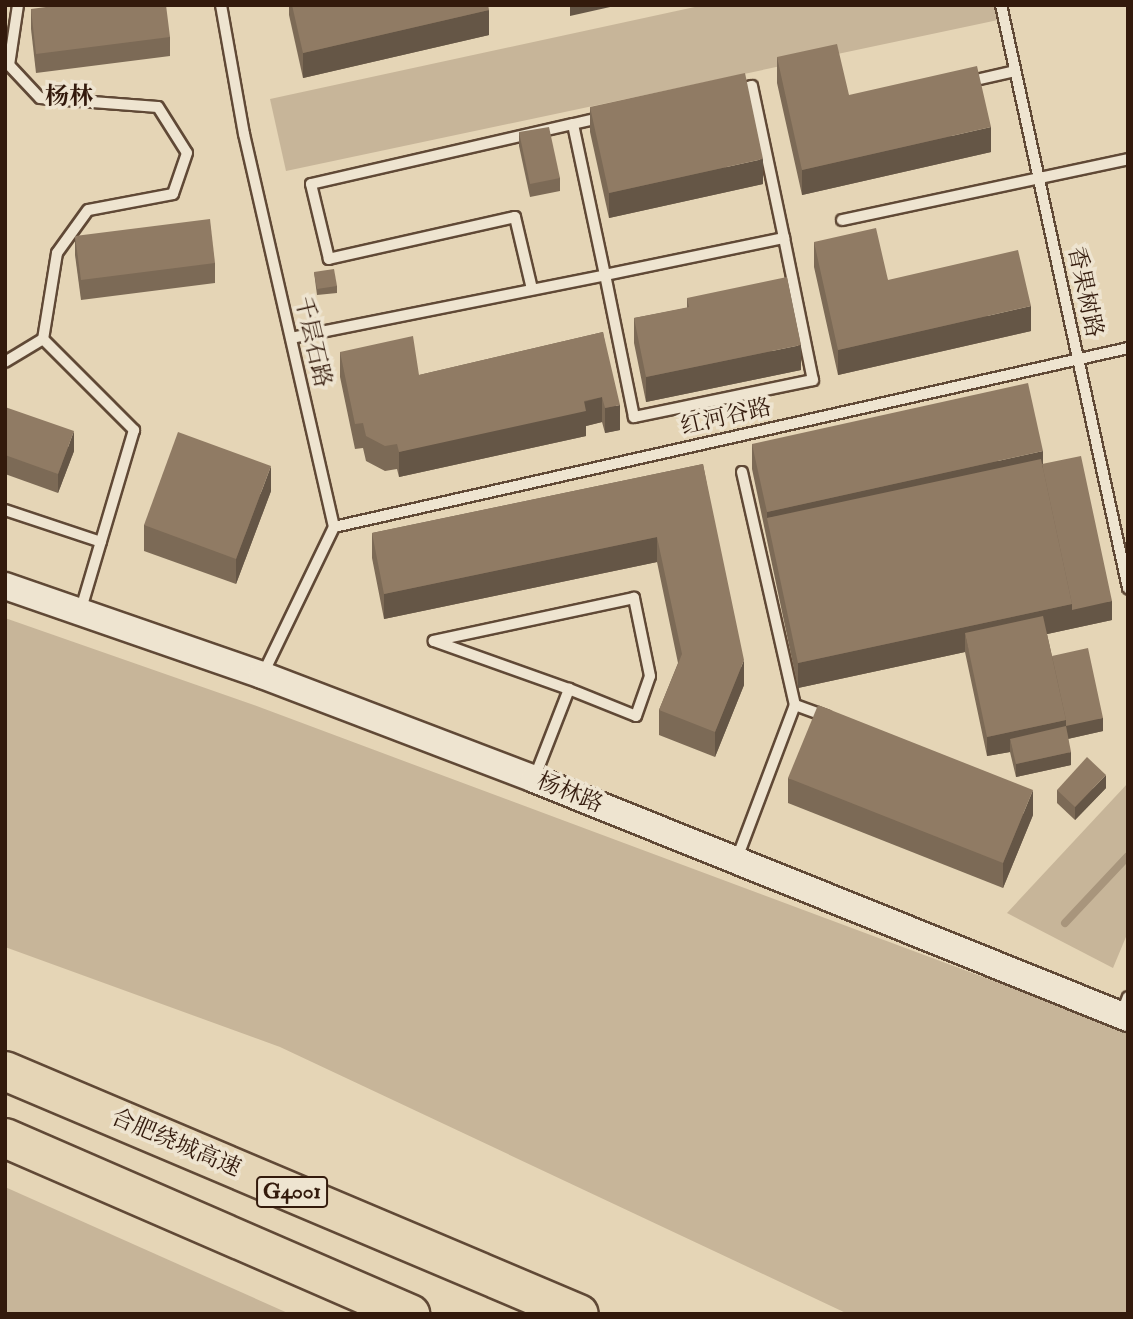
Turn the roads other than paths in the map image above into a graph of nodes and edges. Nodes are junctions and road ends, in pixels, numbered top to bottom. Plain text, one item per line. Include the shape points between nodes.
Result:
1 (18, 5) edge
2 (221, 5) edge
3 (1001, 5) edge
4 (7, 64) edge
5 (1015, 71) junction
6 (953, 85) edge
7 (727, 92) edge
8 (611, 116) edge
9 (573, 124) junction
10 (1128, 159) edge
11 (1038, 178) junction
12 (842, 220) dead end
13 (784, 238) junction
14 (605, 275) junction
15 (532, 289) junction
16 (291, 338) junction
17 (43, 339) junction
18 (1128, 348) edge
19 (1078, 359) junction
20 (5, 362) edge
21 (742, 472) dead end
22 (5, 510) edge
23 (334, 527) junction
24 (101, 542) junction
25 (5, 586) edge
26 (1128, 588) edge
27 (80, 612) junction
28 (262, 675) junction
29 (569, 689) junction
30 (796, 705) junction
31 (833, 719) edge
32 (534, 779) junction
33 (736, 861) junction
34 (1126, 1010) edge
35 (5, 1071) edge
36 (5, 1138) edge
37 (410, 1314) edge
38 (579, 1314) edge

1 - 4 lane
2 - 16 lane, 千层石路 via 244,134
3 - 5 lane, 香果树路
4 - 17 lane via 40,98 158,107 187,153 173,194 88,210 57,253
5 - 6 lane
5 - 11 lane, 香果树路
7 - 13 lane via 752,86
8 - 9 lane
9 - 14 lane
9 - 15 lane via 311,184 328,259 515,217
10 - 11 lane
11 - 12 lane
11 - 19 lane, 香果树路
13 - 14 lane
13 - 14 lane via 813,380 647,415 634,417
14 - 15 lane
15 - 16 lane
16 - 23 lane, 千层石路
17 - 20 lane
17 - 24 lane via 134,430
18 - 19 lane, 红河谷路
19 - 23 lane, 红河谷路
19 - 26 lane, 香果树路
21 - 30 lane
22 - 24 lane
23 - 28 lane
24 - 27 lane
25 - 27 street, 杨林路
27 - 28 street, 杨林路
28 - 32 street, 杨林路
29 - 29 lane via 636,716 650,676 634,598 434,641
29 - 32 lane
30 - 31 lane
30 - 33 lane
32 - 33 street, 杨林路
33 - 34 street, 杨林路
35 - 38 highway, 合肥绕城高速 / G4001
36 - 37 highway, G4001

